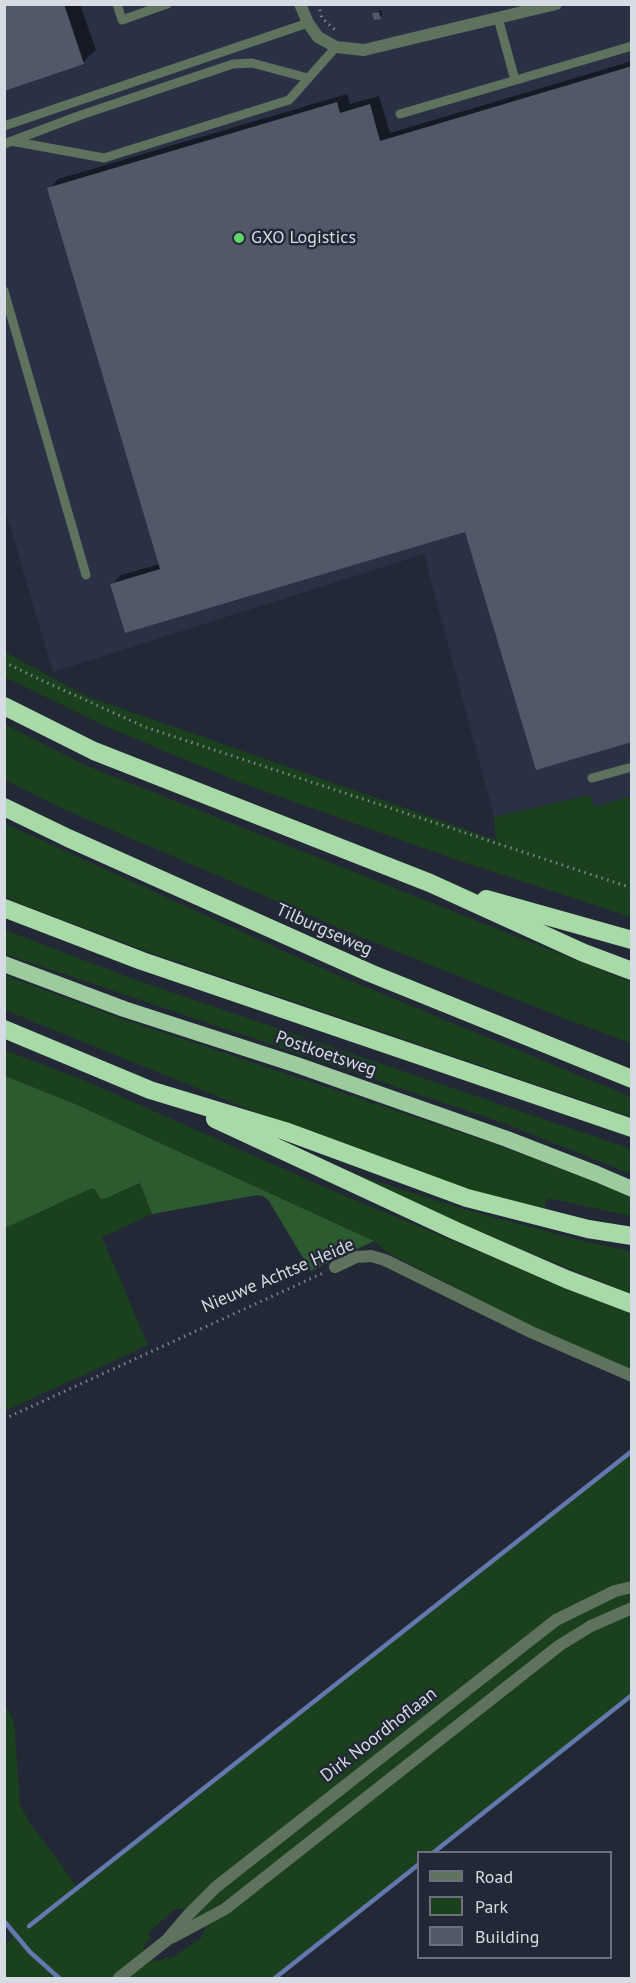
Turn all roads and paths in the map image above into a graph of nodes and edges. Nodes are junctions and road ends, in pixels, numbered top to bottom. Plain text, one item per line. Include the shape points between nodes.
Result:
1 (117, 4) edge
2 (167, 4) edge
3 (300, 4) edge
4 (318, 4) edge
5 (556, 4) edge
6 (498, 18) junction
7 (308, 23) junction
8 (344, 34) dead end
9 (632, 46) edge
10 (336, 47) junction
11 (308, 78) junction
12 (515, 80) junction
13 (76, 102) junction
14 (400, 114) dead end
15 (81, 115) junction
16 (4, 126) edge
17 (8, 142) edge
18 (4, 291) edge
19 (86, 575) dead end
20 (4, 662) edge
21 (4, 706) edge
22 (632, 766) edge
23 (592, 778) dead end
24 (4, 807) edge
25 (430, 884) junction
26 (632, 888) edge
27 (4, 908) edge
28 (632, 940) edge
29 (4, 964) edge
30 (632, 970) edge
31 (4, 1029) edge
32 (632, 1077) edge
33 (150, 1090) junction
34 (632, 1128) edge
35 (632, 1190) edge
36 (632, 1236) edge
37 (335, 1267) joint
38 (632, 1304) edge
39 (632, 1376) edge
40 (4, 1419) edge
41 (632, 1587) edge
42 (632, 1608) edge
43 (167, 1940) junction
44 (119, 1978) edge

1 - 2 lane via 123,20
3 - 7 street
4 - 8 path via 322,18
5 - 6 street
6 - 10 street via 364,50
6 - 12 lane
7 - 10 street via 318,37
7 - 13 lane
9 - 12 lane
10 - 11 lane
11 - 15 lane via 252,63 233,64
11 - 17 lane via 289,100 104,158
12 - 14 lane
13 - 15 lane
13 - 16 lane
15 - 17 lane
18 - 19 lane
20 - 26 path via 145,727
21 - 25 highway via 94,751
22 - 23 lane
24 - 32 highway, Tilburgseweg via 370,973
25 - 28 highway
25 - 30 highway via 584,953
27 - 34 highway, Postkoetsweg via 153,965
29 - 35 highway, Postkoetsweg via 124,1009 507,1139
31 - 33 highway
33 - 36 highway via 285,1131 467,1198 588,1229
33 - 38 highway via 456,1232
37 - 39 street, Nieuwe Achtse Heide via 356,1257 385,1260 531,1332
37 - 40 path, Nieuwe Achtse Heide
41 - 43 street, Dirk Noordhoflaan via 607,1594 556,1620 216,1887
42 - 43 street, Dirk Noordhoflaan via 560,1645 225,1909
43 - 44 street, Dirk Noordhoflaan

